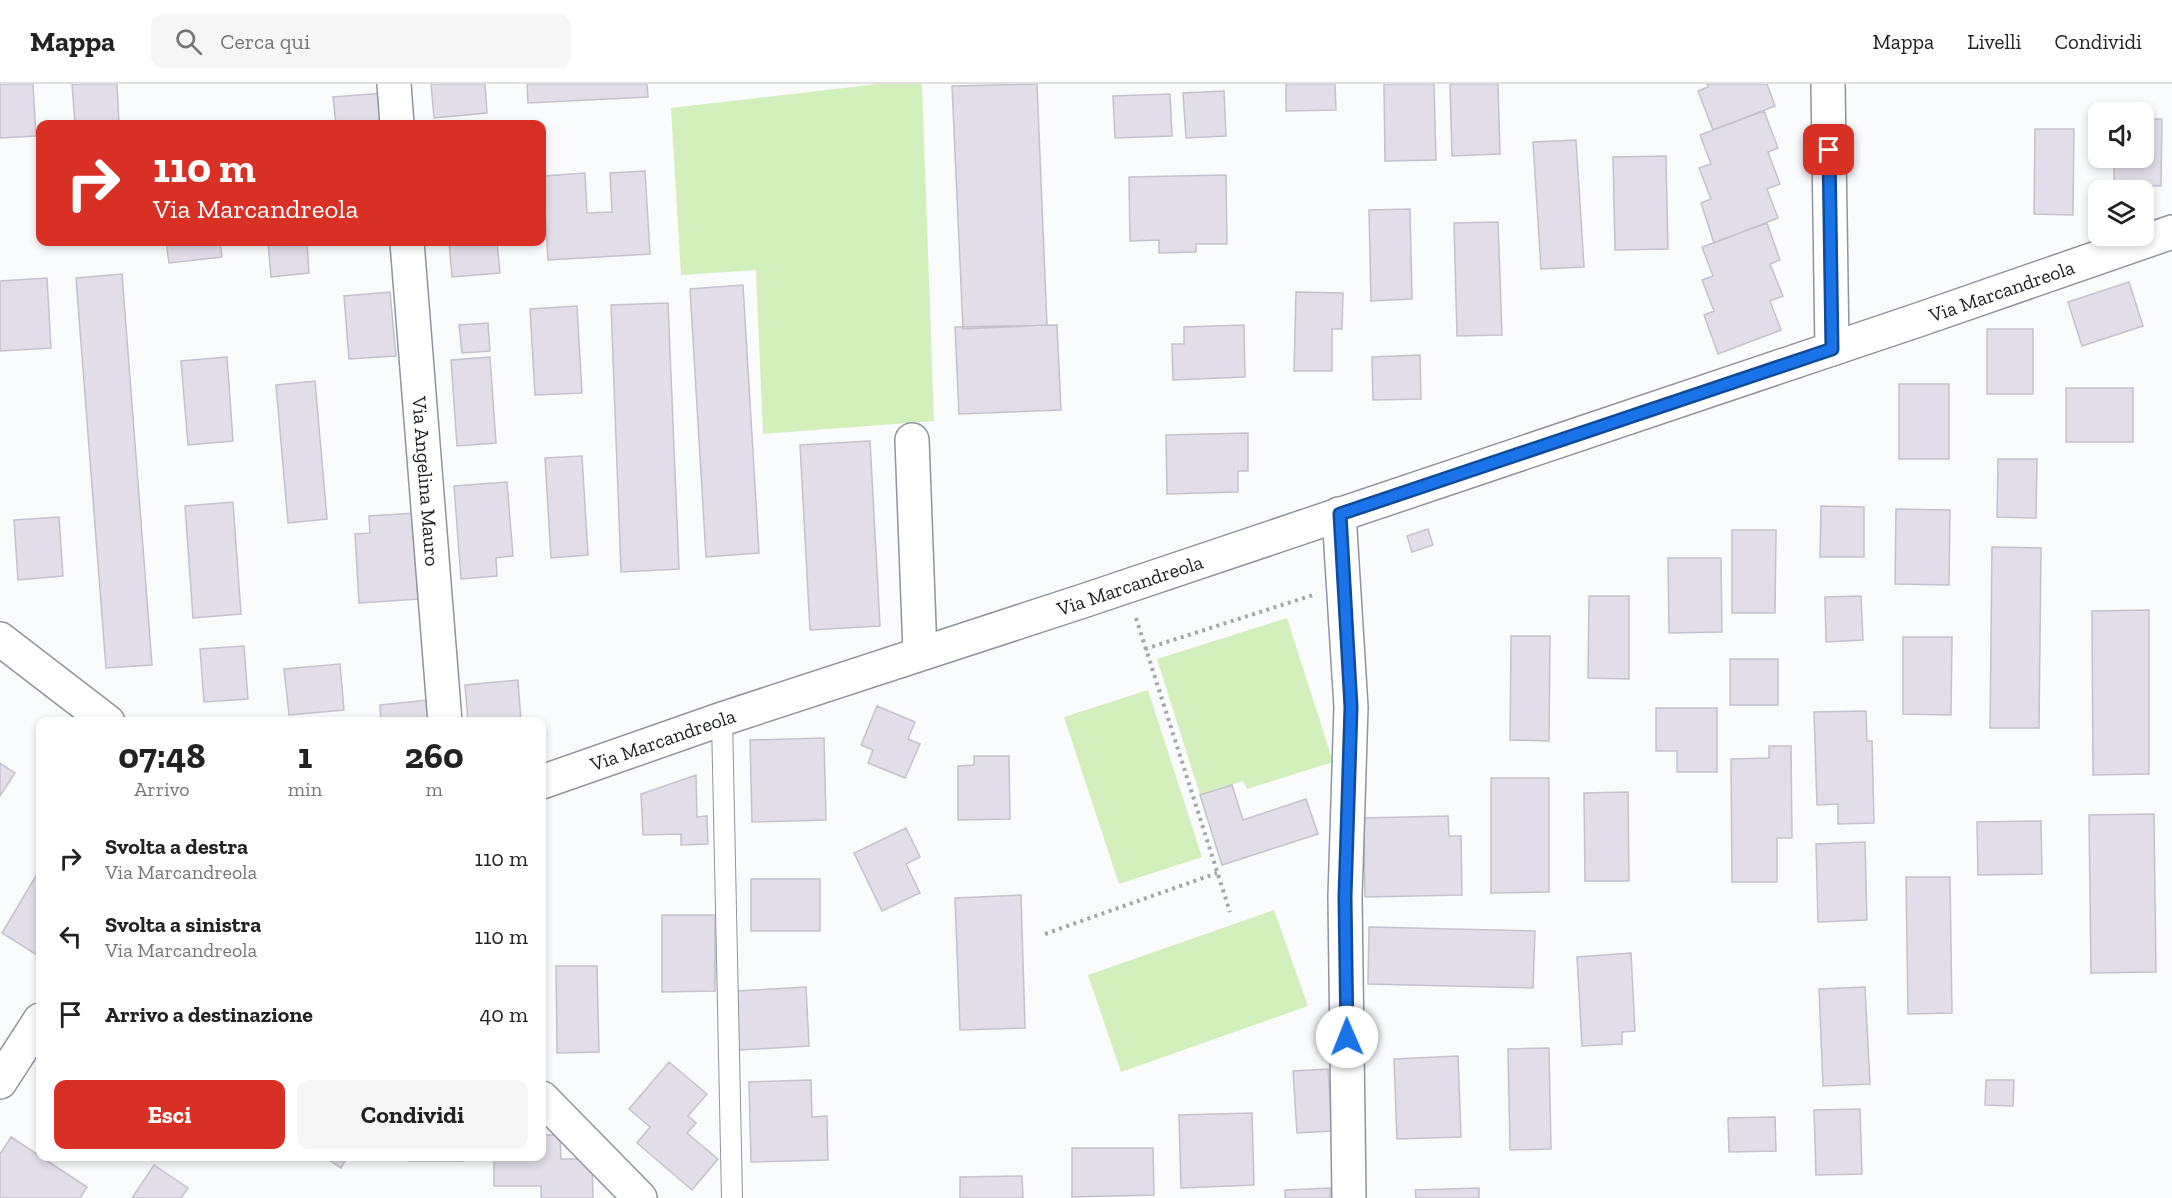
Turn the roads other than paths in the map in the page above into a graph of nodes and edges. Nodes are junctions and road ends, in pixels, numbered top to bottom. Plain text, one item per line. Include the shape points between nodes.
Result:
1 (394, 84) edge
2 (1828, 84) edge
3 (397, 120) edge
4 (2172, 232) edge
5 (407, 246) edge
6 (1832, 349) junction
7 (912, 440) dead end
8 (1340, 514) junction
9 (0, 639) edge
10 (920, 653) junction
11 (101, 717) edge
12 (445, 717) edge
13 (722, 719) junction
14 (546, 781) edge
15 (36, 1026) edge
16 (0, 1082) edge
17 (546, 1102) edge
18 (640, 1198) edge
19 (732, 1198) edge
20 (1349, 1198) edge

1 - 3 street
2 - 6 street
4 - 6 street, Via Marcandreola
5 - 12 street, Via Angelina Mauro
6 - 8 street, Via Marcandreola
7 - 10 street
8 - 10 street, Via Marcandreola
8 - 20 street via 1351,707 1345,897
9 - 11 street
10 - 13 street, Via Marcandreola
13 - 14 street, Via Marcandreola
13 - 19 lane
15 - 16 street
17 - 18 street

